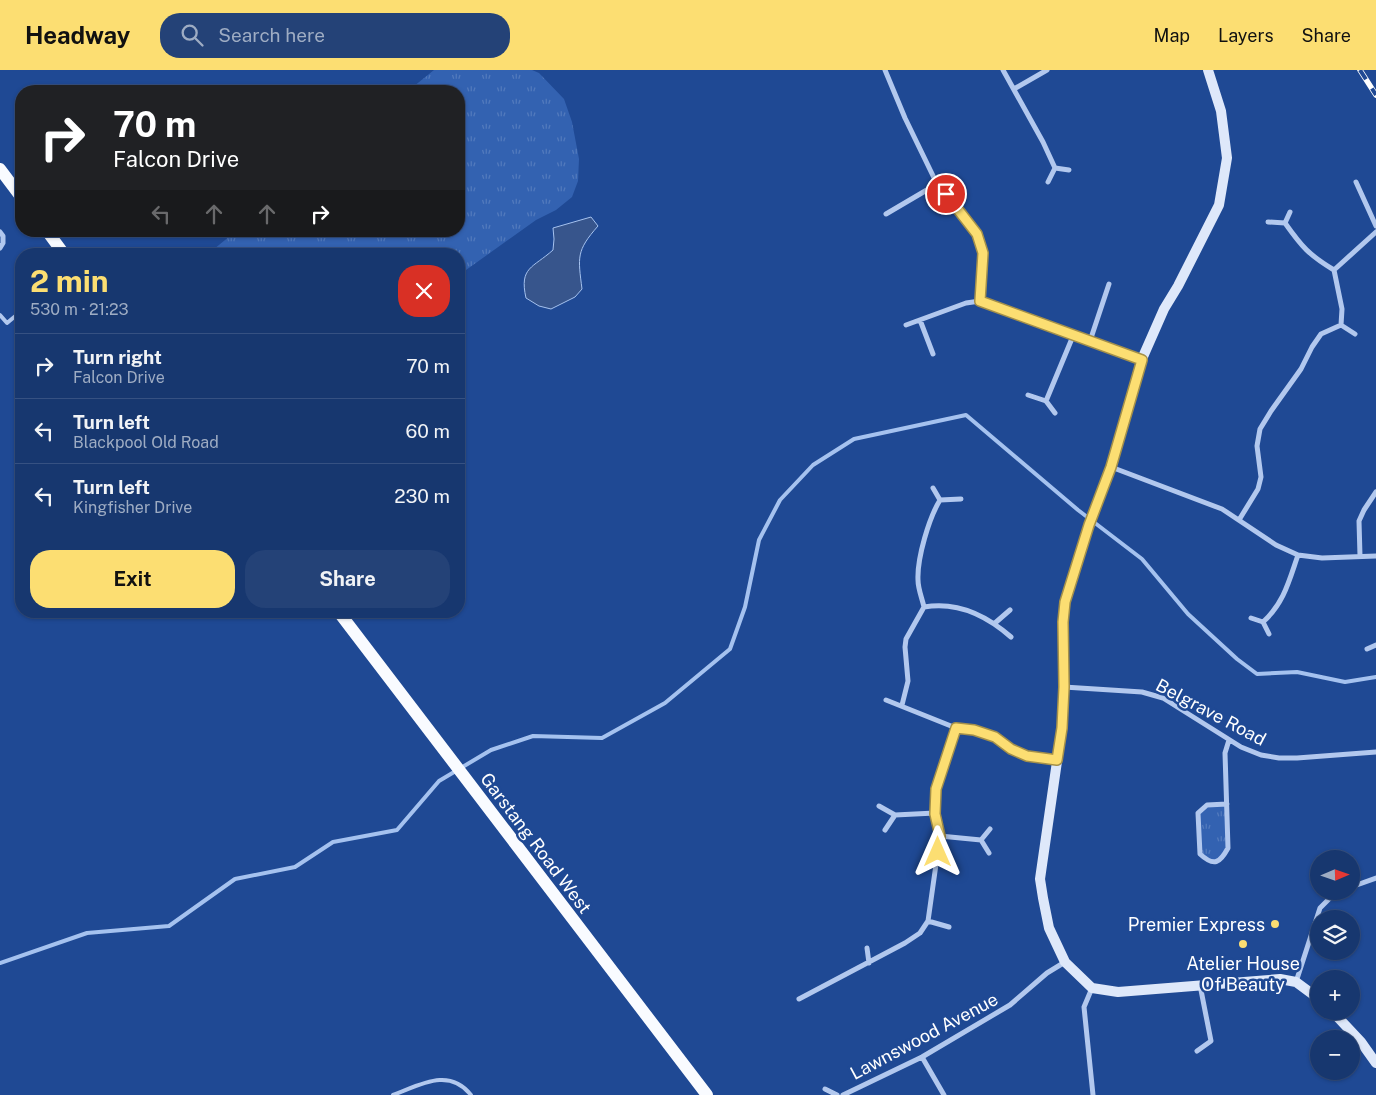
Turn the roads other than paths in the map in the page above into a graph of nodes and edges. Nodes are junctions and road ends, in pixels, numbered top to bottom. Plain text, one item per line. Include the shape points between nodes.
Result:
1 (885, 70) edge
2 (1003, 70) edge
3 (1047, 70) edge
4 (1208, 70) edge
5 (1014, 89) junction
6 (1055, 168) junction
7 (0, 169) edge
8 (1069, 170) dead end
9 (1048, 182) dead end
10 (1356, 182) dead end
11 (937, 184) junction
12 (15, 188) edge
13 (1290, 212) dead end
14 (886, 214) dead end
15 (1268, 222) dead end
16 (1285, 223) junction
17 (1376, 226) edge
18 (0, 232) edge
19 (1376, 232) edge
20 (52, 237) edge
21 (0, 248) edge
22 (60, 248) edge
23 (1334, 270) junction
24 (1110, 284) dead end
25 (980, 301) junction
26 (0, 315) edge
27 (15, 316) edge
28 (920, 320) junction
29 (906, 325) dead end
30 (1341, 325) junction
31 (1355, 334) dead end
32 (1073, 336) junction
33 (1090, 341) junction
34 (933, 354) dead end
35 (1142, 360) junction
36 (1028, 395) dead end
37 (1046, 401) junction
38 (1055, 413) dead end
39 (1111, 467) junction
40 (933, 488) dead end
41 (1376, 492) edge
42 (961, 499) dead end
43 (940, 500) junction
44 (1239, 520) junction
45 (1298, 555) junction
46 (1360, 556) junction
47 (1376, 556) edge
48 (924, 607) junction
49 (1010, 610) dead end
50 (343, 618) edge
51 (1251, 618) dead end
52 (1263, 622) junction
53 (996, 623) junction
54 (1269, 634) dead end
55 (1011, 637) dead end
56 (1376, 646) edge
57 (1367, 649) dead end
58 (1064, 687) junction
59 (886, 700) dead end
60 (902, 705) junction
61 (956, 728) junction
62 (1229, 740) junction
63 (1376, 752) edge
64 (1057, 760) junction
65 (1226, 804) junction
66 (878, 806) dead end
67 (935, 814) junction
68 (895, 815) junction
69 (990, 829) dead end
70 (885, 830) dead end
71 (940, 836) junction
72 (981, 840) junction
73 (989, 853) dead end
74 (1376, 878) edge
75 (1360, 884) edge
76 (1328, 900) edge
77 (928, 922) junction
78 (949, 927) dead end
79 (867, 948) dead end
80 (1065, 962) junction
81 (869, 963) junction
82 (1296, 982) junction
83 (1200, 985) junction
84 (1092, 988) junction
85 (1310, 992) edge
86 (799, 999) dead end
87 (1340, 1020) edge
88 (1197, 1051) dead end
89 (922, 1057) junction
90 (1376, 1063) edge
91 (825, 1089) dead end
92 (942, 1092) edge
93 (393, 1095) edge
94 (471, 1095) edge
95 (707, 1095) edge
96 (837, 1095) edge
97 (843, 1095) edge
98 (1093, 1095) edge

1 - 11 street
2 - 5 street
3 - 5 street
4 - 35 street via 1221,111 1227,158 1219,205 1164,309
5 - 6 street
6 - 8 street
6 - 9 street
7 - 12 main road
10 - 17 street
11 - 14 street
11 - 25 street via 977,234 983,253
13 - 16 street
15 - 16 street
16 - 23 street via 1302,248
18 - 21 street via 3,244
19 - 23 street
20 - 22 main road
23 - 30 street via 1342,309
24 - 33 street
25 - 28 street
25 - 32 street
26 - 27 lane via 7,323
28 - 29 street
28 - 34 street
30 - 31 street
30 - 44 street via 1321,334 1260,429 1257,446 1261,477 1258,489
32 - 33 street
32 - 37 street
33 - 35 street
35 - 39 street
36 - 37 street
37 - 38 street
39 - 44 street via 1222,509
39 - 58 street via 1065,602
40 - 43 street
41 - 46 street via 1359,521
42 - 43 street
43 - 48 street via 934,509 918,568
44 - 45 street via 1276,545
45 - 46 street via 1322,558
45 - 52 street via 1281,601
46 - 47 street
48 - 53 street via 957,606
48 - 60 street via 906,639 908,681
49 - 53 street
50 - 95 main road, Garstang Road West
51 - 52 street
52 - 54 street
53 - 55 street
56 - 57 street
58 - 62 street, Belgrave Road via 1151,694
58 - 64 street
59 - 60 street
60 - 61 street
61 - 64 street via 995,737 1027,756
61 - 67 street via 936,789
62 - 63 street, Belgrave Road via 1260,755 1279,758
62 - 65 street via 1225,753
64 - 80 street via 1040,879 1049,928
65 - 65 street via 1228,848 1222,859 1215,862 1206,860 1200,854 1198,813 1207,805
66 - 68 street
67 - 68 street
67 - 71 street
68 - 70 street
69 - 72 street
71 - 72 street
71 - 77 street
72 - 73 street
74 - 75 street
76 - 82 street via 1320,908
77 - 78 street
77 - 81 street via 905,944
79 - 81 street
80 - 84 street
80 - 89 street, Lawnswood Avenue via 1010,1005
81 - 86 street
82 - 83 street via 1280,979
82 - 85 street
83 - 84 street via 1118,992
83 - 88 street via 1211,1040
84 - 98 street via 1084,1007
87 - 90 street
89 - 92 street
89 - 97 street, Lawnswood Avenue
91 - 96 street, Lawnswood Avenue
93 - 94 lane via 439,1080 463,1085

